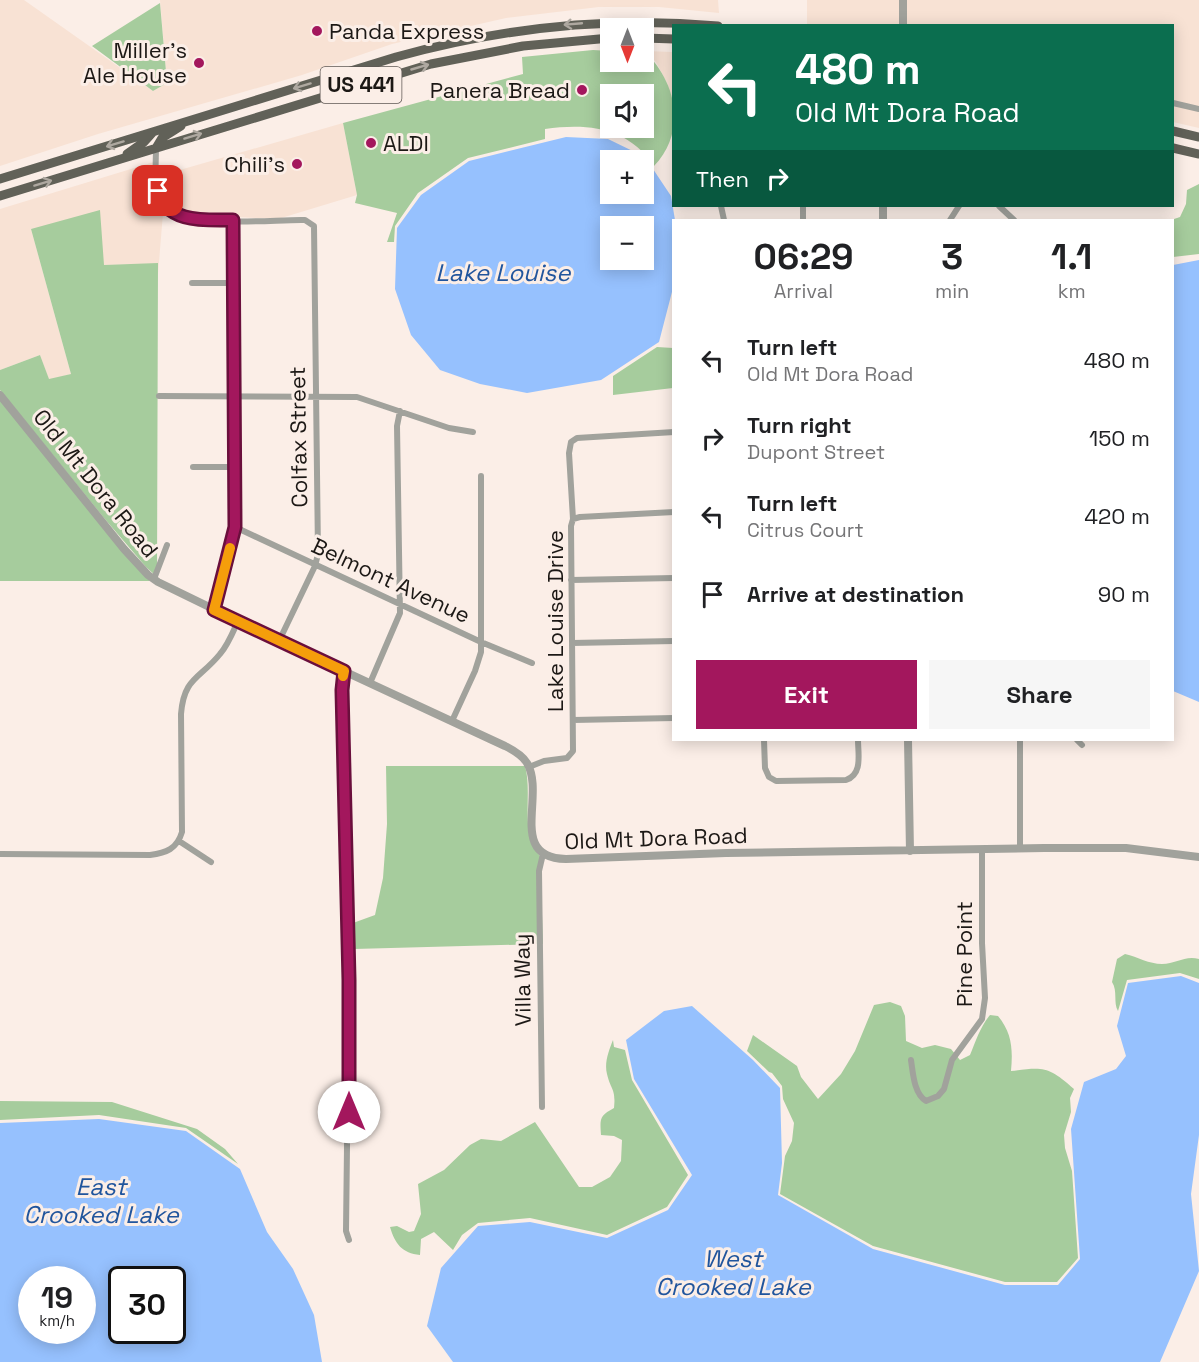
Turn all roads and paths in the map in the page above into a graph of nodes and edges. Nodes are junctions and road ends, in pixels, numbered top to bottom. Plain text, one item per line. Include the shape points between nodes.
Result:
1 (903, 0) edge
2 (672, 24) edge
3 (903, 24) edge
4 (523, 29) junction
5 (654, 38) edge
6 (600, 39) edge
7 (672, 39) edge
8 (523, 46) junction
9 (1174, 103) edge
10 (1199, 109) edge
11 (191, 120) junction
12 (1174, 131) edge
13 (153, 132) junction
14 (1199, 137) edge
15 (156, 148) junction
16 (1174, 148) edge
17 (1199, 154) edge
18 (117, 160) junction
19 (0, 179) edge
20 (0, 196) edge
21 (1000, 207) edge
22 (1013, 219) edge
23 (233, 220) junction
24 (192, 283) dead end
25 (233, 283) junction
26 (0, 395) edge
27 (159, 396) dead end
28 (234, 396) junction
29 (316, 396) junction
30 (400, 411) junction
31 (473, 432) dead end
32 (672, 432) edge
33 (194, 467) dead end
34 (234, 467) junction
35 (482, 476) dead end
36 (672, 512) edge
37 (573, 519) junction
38 (235, 527) junction
39 (167, 545) dead end
40 (315, 566) junction
41 (672, 578) edge
42 (154, 579) junction
43 (571, 580) junction
44 (399, 603) junction
45 (214, 610) junction
46 (238, 621) junction
47 (279, 641) junction
48 (672, 641) edge
49 (482, 642) junction
50 (572, 644) junction
51 (532, 663) dead end
52 (344, 671) junction
53 (370, 683) junction
54 (672, 718) edge
55 (573, 720) junction
56 (452, 721) junction
57 (764, 741) edge
58 (858, 741) edge
59 (908, 741) edge
60 (1020, 741) edge
61 (529, 767) junction
62 (178, 841) junction
63 (1020, 848) junction
64 (982, 849) junction
65 (910, 851) junction
66 (0, 854) edge
67 (543, 854) junction
68 (1199, 857) edge
69 (211, 862) dead end
70 (911, 1060) dead end
71 (542, 1107) dead end
72 (349, 1240) dead end

1 - 3 street
2 -> 4 main road, US 441 via 615,22
4 - 8 main road
4 -> 11 main road, US 441 via 429,48
5 - 7 main road
6 - 8 main road, US 441
15 -> 8 main road, US 441 via 431,64
9 - 10 street
11 - 13 main road, US 441
11 - 15 main road via 162,138
12 - 14 main road
13 - 18 main road
13 -> 19 main road, US 441
15 - 18 main road, US 441
15 - 23 street via 157,188 168,208 192,219
16 - 17 main road
20 -> 18 main road, US 441
21 - 22 street
23 - 25 street
23 - 29 street, Colfax Street via 305,220 313,224
24 - 25 street
25 - 28 street
26 - 42 street, Old Mt Dora Road via 124,549
27 - 28 street
28 - 29 street
28 - 34 street
29 - 30 street via 357,397
29 - 40 street, Colfax Street
30 - 31 street
30 - 44 street
32 - 37 street, Lake Louise Drive via 576,438 571,442
33 - 34 street
34 - 38 street
35 - 49 street
36 - 37 street
37 - 43 street, Lake Louise Drive
38 - 40 street, Belmont Avenue
38 - 45 street
39 - 42 street
40 - 44 street, Belmont Avenue
40 - 47 street, Colfax Street
41 - 43 street
42 - 45 street, Old Mt Dora Road
43 - 50 street, Lake Louise Drive
44 - 49 street, Belmont Avenue
44 - 53 street via 400,613
45 - 46 street, Old Mt Dora Road
46 - 47 street, Old Mt Dora Road
46 - 62 street via 223,650 191,681 183,696 182,832
47 - 52 street, Old Mt Dora Road
48 - 50 street
49 - 51 street, Belmont Avenue
49 - 56 street via 475,671
50 - 55 street, Lake Louise Drive
52 - 53 street, Old Mt Dora Road
52 - 72 street
53 - 56 street, Old Mt Dora Road
54 - 55 street
55 - 61 street, Lake Louise Drive via 573,751 569,757 544,760
56 - 61 street, Old Mt Dora Road via 505,746
57 - 58 street via 765,768 776,781 851,778 858,769
59 - 65 street
60 - 63 street
61 - 67 street, Old Mt Dora Road via 533,837
62 - 66 street via 167,852 150,855
62 - 69 street
63 - 64 street, Old Mt Dora Road
63 - 68 street, Old Mt Dora Road via 1126,848
64 - 65 street, Old Mt Dora Road
64 - 70 street, Pine Point via 982,1019 952,1060 946,1084 938,1096 926,1101 921,1097
65 - 67 street, Old Mt Dora Road via 566,859
67 - 71 street, Villa Way via 539,871

